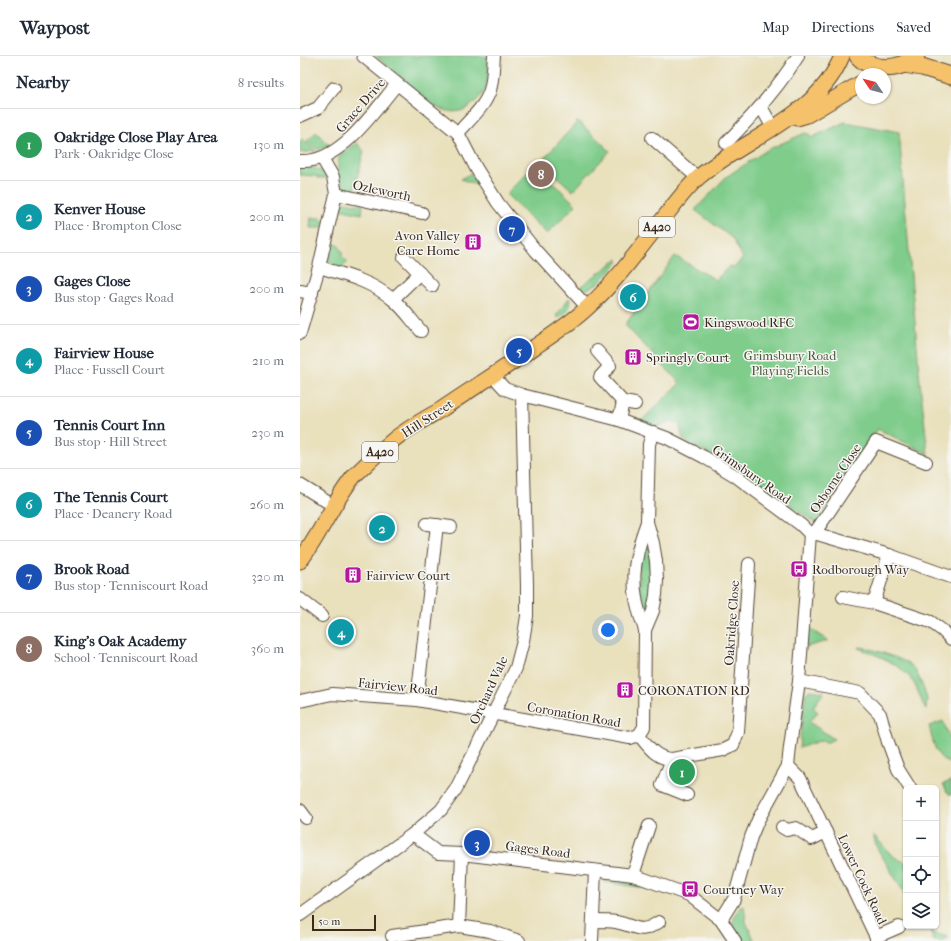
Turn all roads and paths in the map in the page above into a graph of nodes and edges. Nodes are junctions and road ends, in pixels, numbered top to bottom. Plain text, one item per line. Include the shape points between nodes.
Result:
1 (363, 56) edge
2 (494, 56) edge
3 (798, 56) edge
4 (842, 56) edge
5 (858, 56) edge
6 (905, 62) edge
7 (891, 68) edge
8 (951, 76) edge
9 (397, 84) junction
10 (855, 86) edge
11 (334, 88) dead end
12 (760, 108) junction
13 (300, 116) edge
14 (773, 128) junction
15 (458, 133) junction
16 (652, 138) dead end
17 (726, 143) dead end
18 (322, 158) junction
19 (300, 161) edge
20 (698, 178) junction
21 (336, 194) junction
22 (422, 213) dead end
23 (404, 257) dead end
24 (319, 267) junction
25 (420, 273) junction
26 (432, 286) dead end
27 (306, 292) edge
28 (393, 299) junction
29 (588, 308) junction
30 (421, 331) dead end
31 (300, 333) edge
32 (597, 350) dead end
33 (493, 376) junction
34 (522, 395) junction
35 (623, 402) junction
36 (636, 404) dead end
37 (619, 420) junction
38 (653, 432) junction
39 (926, 462) dead end
40 (300, 485) edge
41 (334, 506) junction
42 (647, 522) junction
43 (451, 527) dead end
44 (812, 534) junction
45 (889, 555) junction
46 (300, 561) edge
47 (749, 564) dead end
48 (951, 577) edge
49 (843, 597) dead end
50 (300, 599) edge
51 (874, 604) junction
52 (322, 616) dead end
53 (645, 630) junction
54 (951, 639) edge
55 (799, 681) junction
56 (417, 700) junction
57 (300, 701) edge
58 (493, 714) junction
59 (639, 735) junction
60 (672, 759) junction
61 (788, 766) junction
62 (908, 785) edge
63 (687, 795) dead end
64 (648, 826) dead end
65 (782, 827) dead end
66 (826, 832) junction
67 (414, 834) junction
68 (462, 854) junction
69 (595, 870) junction
70 (633, 875) junction
71 (300, 915) edge
72 (721, 920) junction
73 (593, 921) junction
74 (459, 926) junction
75 (899, 927) dead end
76 (654, 930) dead end
77 (392, 936) dead end
78 (876, 939) edge
79 (519, 941) edge
80 (592, 941) edge
81 (736, 941) edge

1 - 9 street
2 - 15 street via 492,84 488,97
3 - 12 street
4 - 14 main road, A420 via 824,87 800,109
5 - 6 highway via 872,65 884,68
6 - 7 main road
6 - 8 highway
9 - 15 street
9 - 18 street, Grace Drive via 342,146
10 - 14 main road, A420 via 807,114
11 - 13 street via 318,108
12 - 14 street
12 - 17 street
14 - 20 main road, A420
15 - 29 street via 498,203 536,251
16 - 20 street
18 - 19 street, Grace Drive via 309,162
18 - 21 street via 334,177
20 - 29 main road, A420
21 - 22 street, Ozleworth
21 - 24 street
23 - 25 street
24 - 27 street
24 - 28 street via 356,278
25 - 26 street
25 - 28 street
27 - 31 street
28 - 30 street
29 - 33 main road, Hill Street / A420
32 - 35 street via 610,366 600,376
33 - 34 street, Grimsbury Road via 505,389
33 - 41 main road, Hill Street / A420 via 392,440 355,476
34 - 37 street, Grimsbury Road
34 - 58 street, Orchard Vale via 527,616 516,668
35 - 36 street
35 - 37 street
37 - 38 street, Grimsbury Road
38 - 42 street via 649,444
38 - 44 street, Grimsbury Road via 734,475
39 - 44 street, Osborne Close via 876,442
40 - 41 street
41 - 46 main road, Hill Street / A420
42 - 53 street via 653,543 657,580 653,611
42 - 53 street via 639,544 634,580 638,611
43 - 56 street via 432,525
44 - 45 street, Grimsbury Road
44 - 55 street
45 - 48 street, Grimsbury Road
45 - 51 street
47 - 60 street, Oakridge Close via 738,732 733,745 723,750
49 - 51 street
50 - 52 street
51 - 54 street via 930,622
53 - 59 street via 644,727
55 - 61 street
55 - 62 street via 860,693 880,714 898,769
56 - 57 street, Fairview Road via 332,694
56 - 58 street, Fairview Road
58 - 59 street, Coronation Road via 630,738
58 - 67 street, Orchard Vale via 456,788 441,810
59 - 60 street, Oakridge Close via 657,756
60 - 63 street via 662,785
61 - 66 street, Lower Cock Road via 800,778
61 - 72 street via 758,820 734,899
64 - 70 street
65 - 66 street, Lower Cock Road via 787,830 796,828 812,839
66 - 78 street, Lower Cock Road
67 - 68 street, Gages Road via 438,853
67 - 71 street, Orchard Vale
68 - 69 street, Gages Road
68 - 74 street
69 - 70 street, Gages Road
69 - 73 street
70 - 72 street, Gages Road via 689,895
72 - 81 street, Gages Road
73 - 76 street via 616,922
73 - 80 street
74 - 77 street
74 - 79 street via 490,931
75 - 78 street, Lower Cock Road

